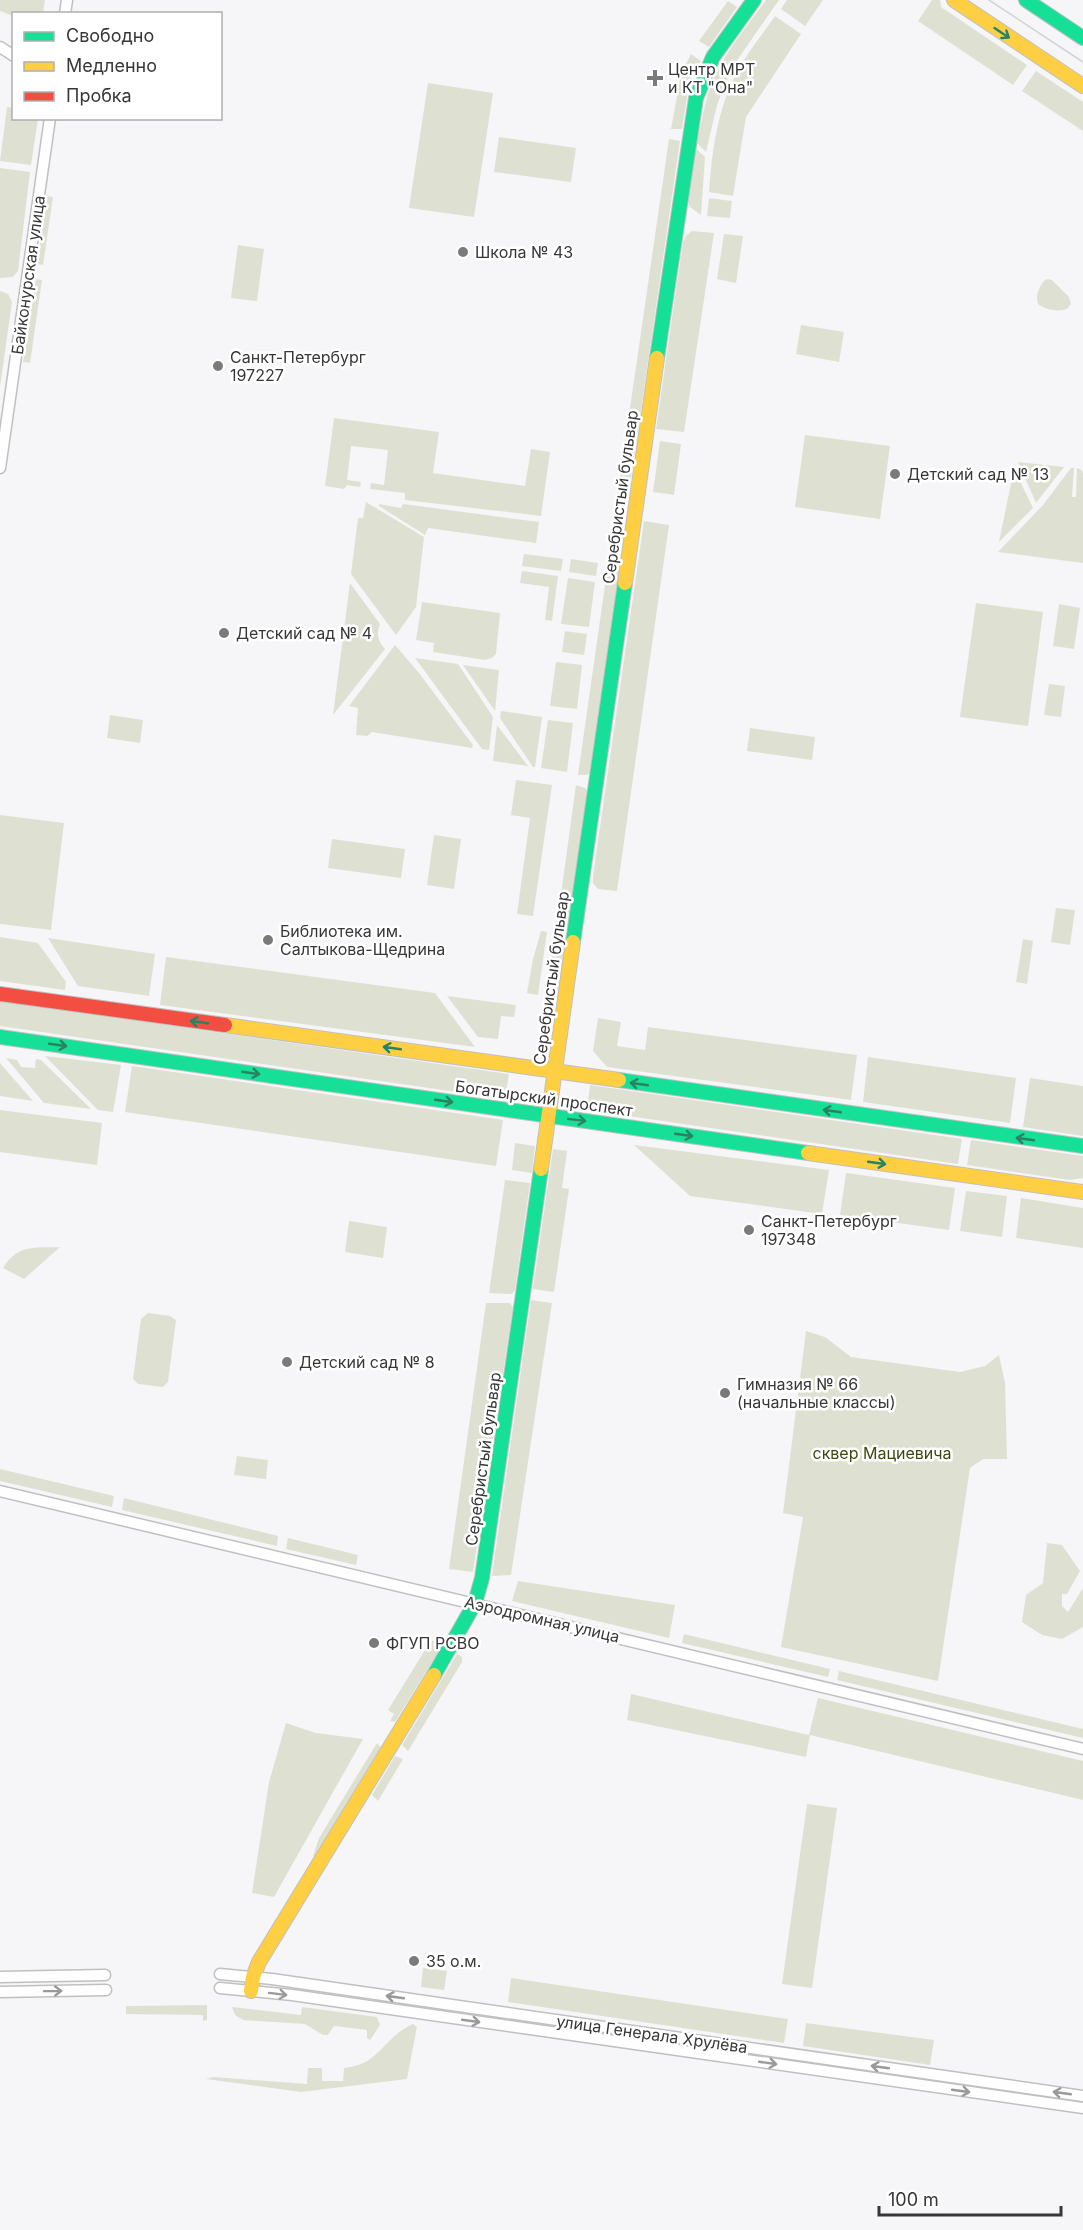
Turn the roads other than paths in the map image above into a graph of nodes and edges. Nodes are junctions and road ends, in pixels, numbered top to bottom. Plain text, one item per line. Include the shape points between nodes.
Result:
1 (754, 0) edge
2 (954, 0) edge
3 (1026, 0) edge
4 (1083, 38) edge
5 (1083, 86) edge
6 (50, 120) edge
7 (0, 468) edge
8 (0, 994) edge
9 (0, 1037) edge
10 (554, 1071) junction
11 (548, 1116) junction
12 (1083, 1146) edge
13 (1083, 1192) edge
14 (0, 1491) edge
15 (476, 1603) junction
16 (1083, 1749) edge
17 (220, 1974) dead end
18 (105, 1975) dead end
19 (0, 1977) edge
20 (252, 1984) junction
21 (220, 1988) dead end
22 (106, 1990) dead end
23 (0, 1992) edge
24 (1083, 2096) edge
25 (1083, 2108) edge

1 - 10 main road, Серебристый бульвар via 713,57 694,108
2 -> 5 main road
3 - 4 main road
6 - 7 street, Байконурская улица
10 -> 8 main road, Богатырский проспект
9 -> 11 main road, Богатырский проспект
10 - 11 main road, Серебристый бульвар
12 -> 10 main road, Богатырский проспект
11 -> 13 main road, Богатырский проспект
11 - 15 main road, Серебристый бульвар
14 - 15 street, Аэродромная улица
15 - 16 street, Аэродромная улица
15 - 20 main road, Серебристый бульвар via 259,1962
17 - 20 street, улица Генерала Хрулёва
18 - 19 street
20 - 21 street, улица Генерала Хрулёва
24 -> 20 street, улица Генерала Хрулёва
20 -> 25 street, улица Генерала Хрулёва
23 -> 22 street

